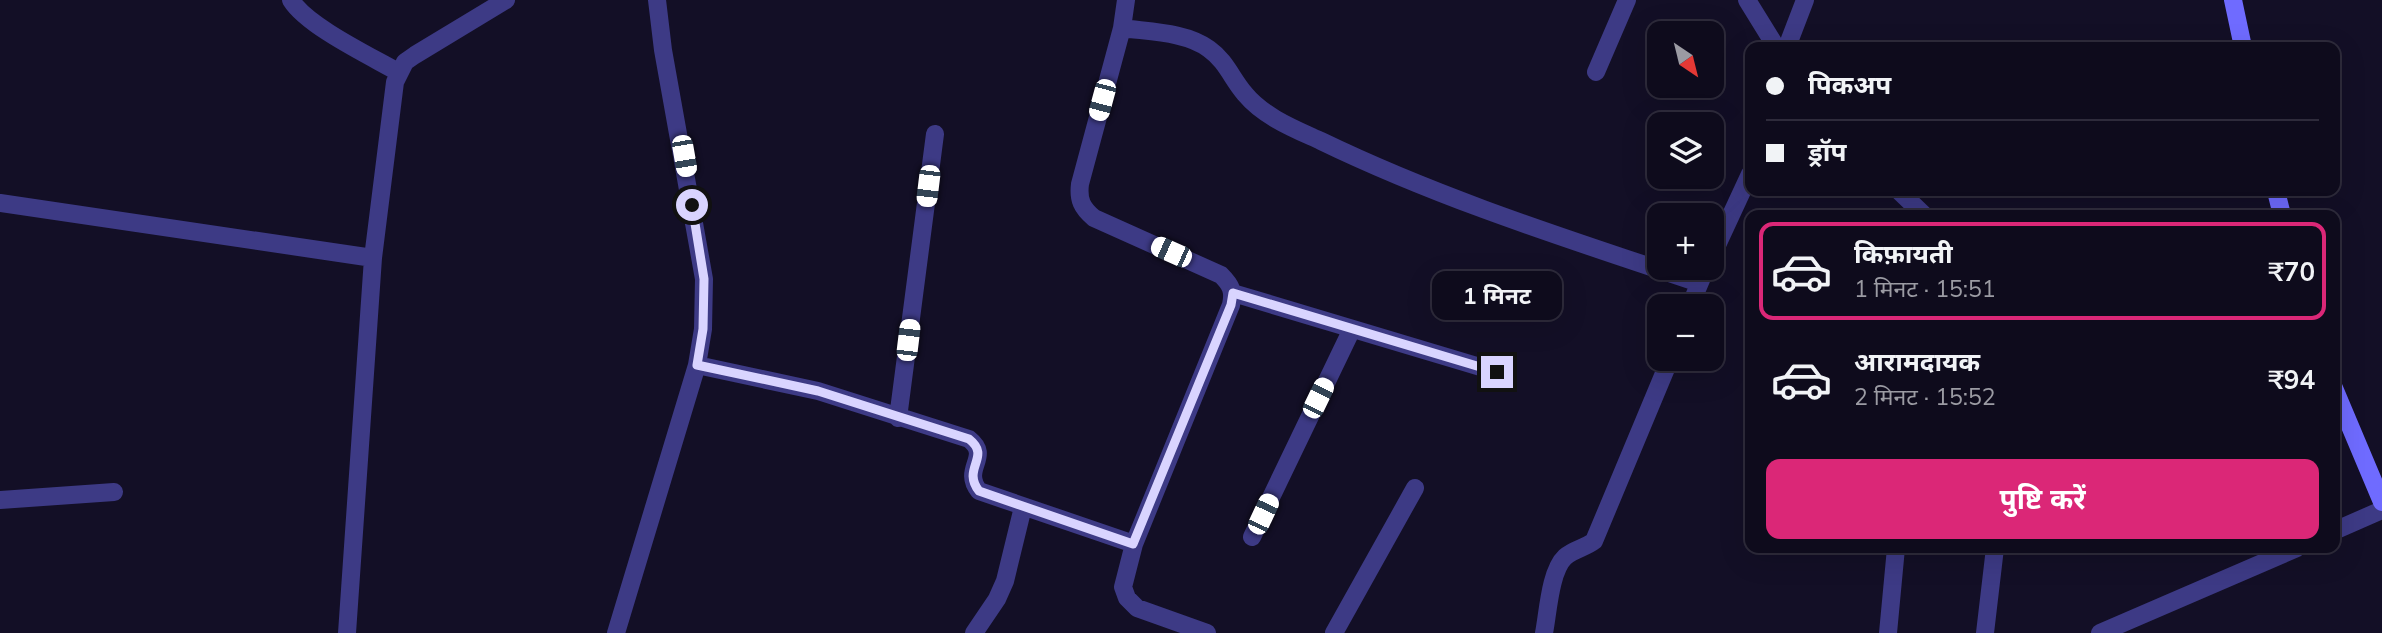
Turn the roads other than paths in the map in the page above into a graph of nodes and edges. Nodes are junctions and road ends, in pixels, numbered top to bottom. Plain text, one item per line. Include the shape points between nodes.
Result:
1 (291, 0) edge
2 (506, 0) edge
3 (657, 0) edge
4 (1126, 0) edge
5 (1627, 0) edge
6 (1747, 0) edge
7 (1805, 0) edge
8 (2233, 0) edge
9 (1122, 28) junction
10 (1773, 42) edge
11 (1789, 42) edge
12 (2242, 42) edge
13 (398, 72) junction
14 (1596, 72) dead end
15 (935, 134) dead end
16 (1745, 185) edge
17 (1904, 196) edge
18 (0, 203) edge
19 (1919, 210) edge
20 (1724, 230) edge
21 (373, 258) junction
22 (1647, 259) edge
23 (1233, 293) junction
24 (1352, 329) junction
25 (697, 365) junction
26 (1665, 371) edge
27 (1497, 372) dead end
28 (2340, 405) edge
29 (898, 418) junction
30 (1415, 488) dead end
31 (114, 492) dead end
32 (0, 500) edge
33 (2382, 502) edge
34 (1023, 507) junction
35 (2382, 510) edge
36 (2340, 528) edge
37 (1252, 537) dead end
38 (1133, 544) junction
39 (1896, 553) edge
40 (1994, 553) edge
41 (2285, 553) edge
42 (347, 633) edge
43 (616, 633) edge
44 (974, 633) edge
45 (1207, 633) edge
46 (1334, 633) edge
47 (1544, 633) edge
48 (1888, 633) edge
49 (1985, 633) edge
50 (2100, 633) edge

1 - 13 street via 321,27
2 - 13 street via 415,55
3 - 25 street via 704,279
4 - 9 street
5 - 14 street
6 - 10 street
7 - 11 street
8 - 12 street
9 - 22 street via 1187,38 1208,47 1223,60 1254,104 1382,169 1499,216
9 - 23 street via 1083,173 1079,198 1084,210 1222,275
13 - 21 street
15 - 29 street
16 - 20 street
17 - 19 street
18 - 21 street
21 - 42 street
23 - 24 street
23 - 38 street
24 - 27 street
24 - 37 street
25 - 29 street via 818,391
25 - 43 street
26 - 47 street via 1594,541 1558,565
28 - 33 street
29 - 34 street via 969,439 979,454 973,484 979,491
30 - 46 street
31 - 32 street
34 - 38 street
34 - 44 street via 1005,581
35 - 36 street
38 - 45 street via 1122,587 1127,598 1137,608
39 - 48 street
40 - 49 street
41 - 50 street

